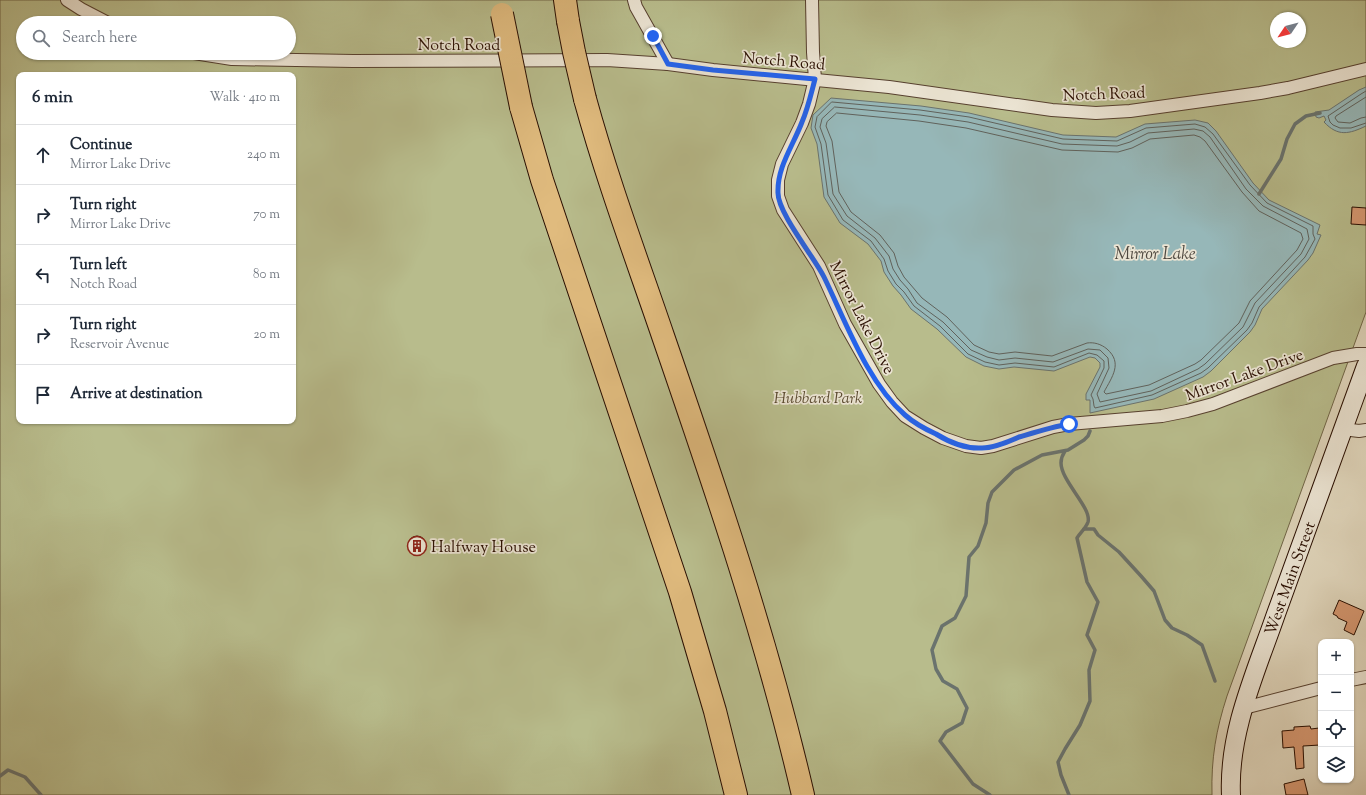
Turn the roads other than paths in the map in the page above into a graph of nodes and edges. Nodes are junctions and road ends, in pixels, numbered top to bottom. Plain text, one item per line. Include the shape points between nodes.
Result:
1 (68, 0) edge
2 (634, 0) edge
3 (812, 0) edge
4 (501, 7) edge
5 (566, 10) edge
6 (94, 16) edge
7 (292, 60) edge
8 (668, 64) junction
9 (1366, 68) edge
10 (815, 79) junction
11 (1366, 354) edge
12 (1366, 366) edge
13 (1343, 429) junction
14 (1366, 430) edge
15 (1366, 677) edge
16 (1354, 679) edge
17 (1318, 689) edge
18 (1244, 708) junction
19 (736, 795) edge
20 (803, 795) edge
21 (1231, 795) edge

1 - 6 street
2 - 8 street
3 - 10 street, Mirror Lake Drive
4 - 19 highway, bridge via 521,107 544,186 680,592 715,711
5 - 20 highway, bridge via 585,99 744,579 779,699
7 - 8 street, Notch Road via 607,60
8 - 10 street, Notch Road
9 - 10 street, Notch Road via 1260,94 1130,111 1096,112 1052,110
10 - 11 street, Mirror Lake Drive via 802,123 782,164 778,180 780,203 819,266 845,324 878,384 906,416 943,438 966,446 982,448 1069,424 1162,416 1213,404 1333,358
12 - 13 main road, West Main Street
13 - 14 street
13 - 18 main road, West Main Street
15 - 16 street
17 - 18 street
18 - 21 main road, West Main Street via 1233,759

